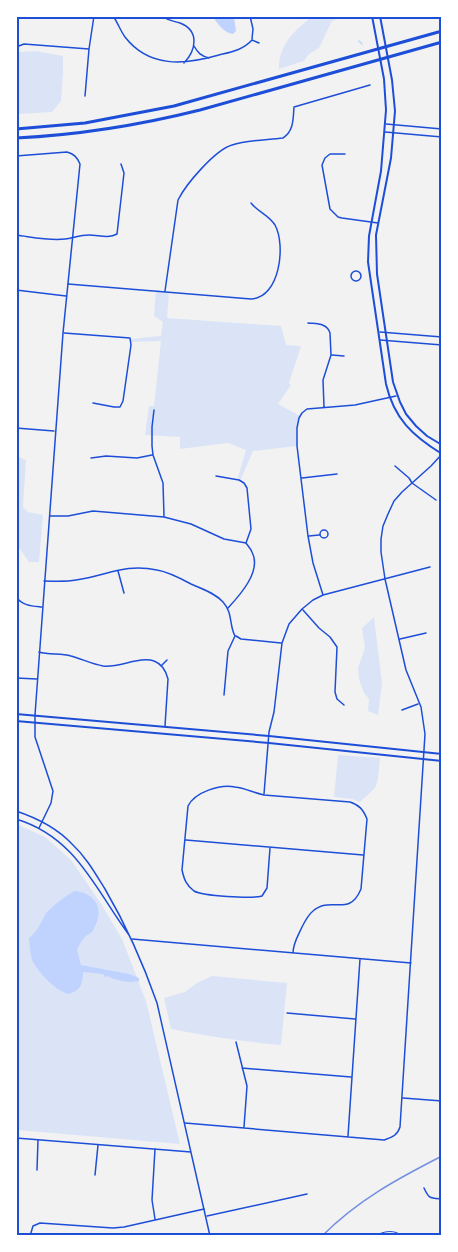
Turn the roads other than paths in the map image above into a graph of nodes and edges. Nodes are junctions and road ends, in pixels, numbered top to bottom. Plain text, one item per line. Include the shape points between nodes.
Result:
1 (94, 16) edge
2 (113, 16) edge
3 (162, 16) edge
4 (250, 16) edge
5 (372, 16) edge
6 (380, 16) edge
7 (441, 31) edge
8 (252, 40) junction
9 (441, 42) edge
10 (259, 43) dead end
11 (194, 46) junction
12 (16, 47) edge
13 (89, 49) junction
14 (209, 58) junction
15 (184, 63) junction
16 (370, 85) dead end
17 (85, 96) dead end
18 (385, 124) junction
19 (394, 125) junction
20 (16, 129) edge
21 (441, 129) edge
22 (384, 132) junction
23 (393, 133) junction
24 (441, 136) edge
25 (16, 138) edge
26 (345, 154) dead end
27 (16, 156) edge
28 (121, 164) dead end
29 (251, 203) dead end
30 (370, 221) junction
31 (378, 223) junction
32 (16, 235) edge
33 (72, 237) junction
34 (369, 274) junction
35 (361, 275) dead end
36 (68, 284) junction
37 (16, 290) edge
38 (165, 291) junction
39 (67, 296) junction
40 (308, 323) dead end
41 (378, 332) junction
42 (63, 333) junction
43 (386, 333) junction
44 (441, 337) edge
45 (379, 340) junction
46 (387, 340) junction
47 (441, 345) edge
48 (331, 355) junction
49 (344, 356) dead end
50 (397, 396) junction
51 (389, 397) junction
52 (93, 403) dead end
53 (324, 408) junction
54 (154, 410) dead end
55 (16, 428) edge
56 (56, 431) junction
57 (441, 445) edge
58 (441, 454) edge
59 (153, 455) junction
60 (91, 458) dead end
61 (395, 466) dead end
62 (337, 474) dead end
63 (216, 476) dead end
64 (301, 478) junction
65 (412, 483) junction
66 (436, 500) dead end
67 (49, 516) junction
68 (164, 517) junction
69 (320, 534) dead end
70 (308, 536) junction
71 (246, 543) junction
72 (430, 567) dead end
73 (118, 569) junction
74 (385, 579) junction
75 (44, 581) junction
76 (124, 594) dead end
77 (323, 595) junction
78 (16, 597) edge
79 (42, 607) junction
80 (228, 609) junction
81 (302, 609) junction
82 (426, 633) dead end
83 (235, 636) junction
84 (399, 639) junction
85 (282, 643) junction
86 (342, 645) dead end
87 (337, 647) junction
88 (39, 652) junction
89 (167, 660) dead end
90 (161, 666) junction
91 (16, 678) edge
92 (37, 679) junction
93 (224, 695) dead end
94 (419, 703) junction
95 (344, 705) dead end
96 (402, 710) dead end
97 (16, 714) edge
98 (34, 715) junction
99 (16, 721) edge
100 (34, 722) junction
101 (165, 727) junction
102 (269, 736) junction
103 (269, 743) junction
104 (425, 752) junction
105 (441, 754) edge
106 (425, 760) junction
107 (441, 761) edge
108 (264, 795) junction
109 (16, 811) edge
110 (16, 819) edge
111 (42, 821) junction
112 (39, 828) junction
113 (185, 840) junction
114 (270, 848) junction
115 (364, 855) junction
116 (131, 938) junction
117 (292, 953) junction
118 (360, 959) junction
119 (411, 963) junction
120 (287, 1013) dead end
121 (356, 1019) junction
122 (236, 1042) dead end
123 (242, 1068) junction
124 (351, 1077) junction
125 (402, 1098) junction
126 (441, 1101) edge
127 (184, 1122) junction
128 (244, 1128) junction
129 (348, 1137) junction
130 (16, 1138) edge
131 (38, 1139) junction
132 (98, 1144) junction
133 (155, 1149) junction
134 (191, 1152) junction
135 (36, 1170) dead end
136 (95, 1175) dead end
137 (424, 1188) dead end
138 (307, 1194) dead end
139 (441, 1198) edge
140 (204, 1209) junction
141 (206, 1216) junction
142 (155, 1220) junction
143 (30, 1236) edge
144 (210, 1236) edge
145 (374, 1236) edge
146 (403, 1236) edge

1 - 13 street
2 - 15 street via 124,36 142,52 170,63
3 - 11 street via 188,28
4 - 8 street
5 - 18 main road via 383,72
6 - 19 main road via 390,70
7 - 20 highway via 174,106 92,122
8 - 10 street
8 - 14 street via 243,48
9 - 25 highway via 166,118 100,130
11 - 14 street
11 - 15 street
12 - 13 street via 24,44
13 - 17 street
14 - 15 street
16 - 38 street via 294,107 292,129 283,138 234,144 215,154 178,200
18 - 19 street
18 - 22 main road
19 - 21 street
19 - 23 main road
22 - 23 street
22 - 30 main road
23 - 24 street
23 - 31 main road
26 - 30 street via 330,154 322,165 330,209 338,217
27 - 33 street via 67,152 78,158
28 - 33 street via 124,173 117,234
29 - 38 street via 273,222 279,240 278,273 264,295 251,299
30 - 31 street
30 - 34 main road
31 - 43 main road via 375,261
32 - 33 street
33 - 36 street
34 - 35 street
34 - 41 main road
36 - 38 street
36 - 39 street
37 - 39 street
39 - 42 street
40 - 48 street via 329,329
41 - 43 street
41 - 45 main road
42 - 52 street via 130,338 120,407
42 - 56 street
43 - 44 street
43 - 46 main road
45 - 46 street
45 - 51 main road
46 - 47 street
46 - 50 main road
48 - 49 street
48 - 53 street via 323,380
50 - 51 street
50 - 57 main road via 416,426
51 - 53 street
51 - 58 main road via 410,431
53 - 64 street via 307,409 299,418 296,440
54 - 59 street
55 - 56 street
56 - 67 street
58 - 65 street
59 - 60 street
59 - 68 street via 163,483
61 - 65 street
62 - 64 street
63 - 71 street via 239,480 247,488 251,529
64 - 70 street
65 - 66 street
65 - 74 street via 394,501 383,526
67 - 68 street via 93,511
67 - 75 street
68 - 71 street
69 - 70 street
70 - 77 street
71 - 80 street via 254,554 252,574
72 - 74 street
73 - 75 street via 78,580
73 - 76 street
73 - 80 street via 145,568 169,573 215,595
74 - 77 street
74 - 84 street
75 - 79 street
77 - 81 street
78 - 79 street via 28,606
79 - 88 street
80 - 83 street
81 - 85 street via 289,624
81 - 87 street
82 - 84 street
83 - 85 street
83 - 93 street via 228,651
84 - 94 street
85 - 102 street
86 - 87 street
87 - 95 street via 334,692
88 - 90 street via 69,655 103,666 147,660
88 - 92 street
89 - 90 street
90 - 101 street via 168,679
91 - 92 street
92 - 98 street
94 - 96 street
94 - 104 street
97 - 98 main road
98 - 100 street
98 - 101 main road
99 - 100 main road
100 - 103 main road
100 - 111 street via 53,791
101 - 102 main road
102 - 103 street
102 - 104 main road
103 - 106 main road
103 - 108 street
104 - 105 main road
104 - 106 street
106 - 107 main road
106 - 119 street
108 - 113 street via 228,786 196,796 188,807
108 - 115 street via 358,805 367,819
109 - 111 street
110 - 112 street
111 - 112 street
111 - 116 street via 71,842 92,867
112 - 116 street via 76,858
113 - 114 street
113 - 114 street via 184,879 197,893 262,896 267,888
114 - 115 street
115 - 117 street via 357,898 311,912
116 - 117 street
116 - 127 street via 157,1003
117 - 118 street
118 - 119 street
118 - 121 street
119 - 125 street
120 - 121 street
121 - 124 street
122 - 123 street
123 - 124 street
123 - 128 street via 247,1086
124 - 129 street
125 - 126 street
125 - 129 street via 400,1127 393,1137
127 - 128 street
127 - 134 street
128 - 129 street
130 - 131 street
131 - 132 street
131 - 135 street
132 - 133 street
132 - 136 street
133 - 134 street
133 - 142 street
134 - 140 street
137 - 139 street via 432,1199
138 - 141 street
140 - 141 street
140 - 142 street
141 - 144 street
142 - 143 street via 113,1228 40,1223 33,1226
145 - 146 lane via 392,1231

